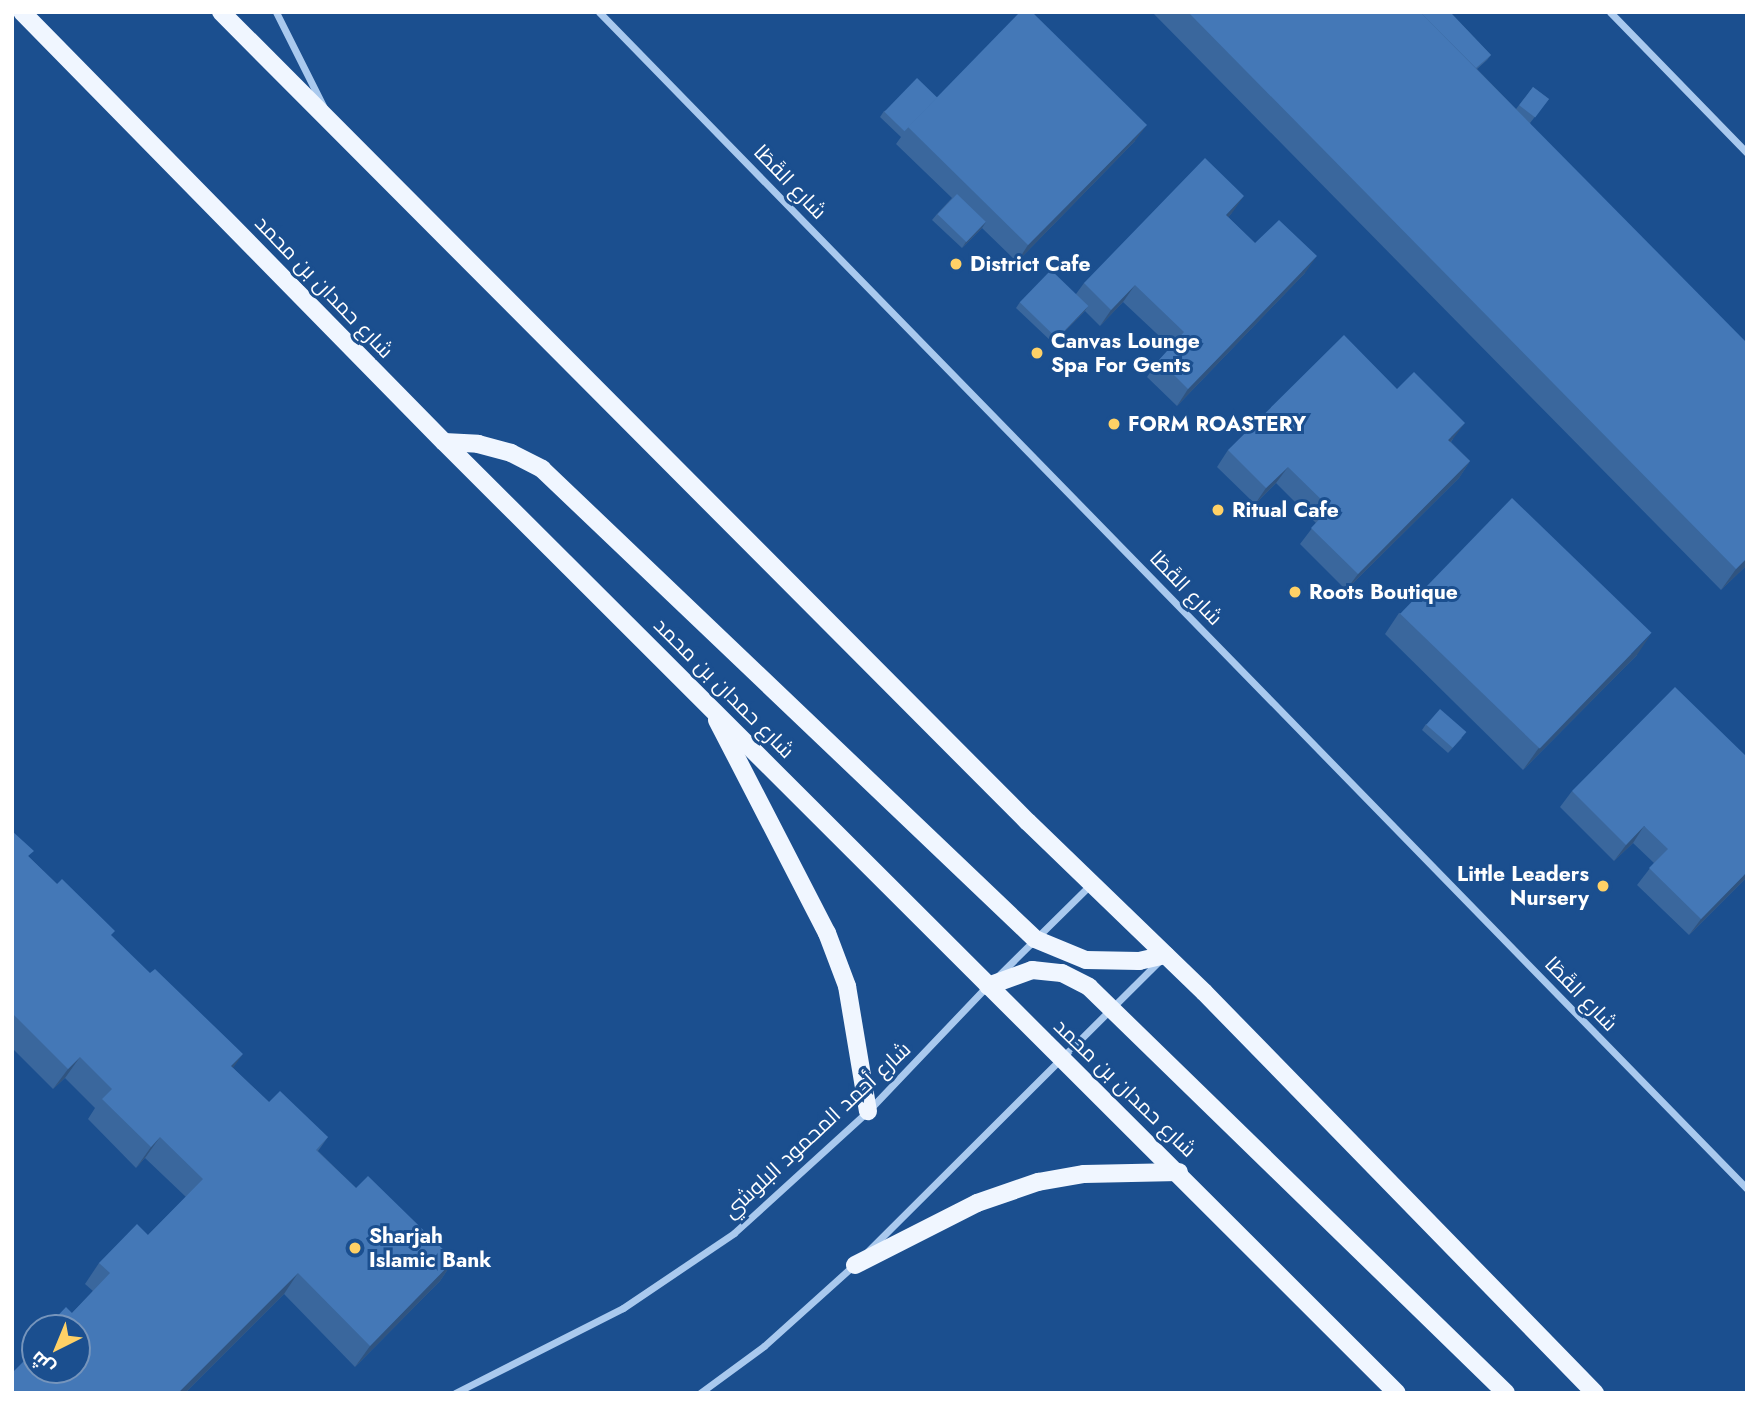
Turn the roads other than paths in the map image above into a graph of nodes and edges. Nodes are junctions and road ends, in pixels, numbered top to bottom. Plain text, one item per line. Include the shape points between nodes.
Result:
1 (22, 12) edge
2 (221, 12) edge
3 (276, 12) edge
4 (599, 12) edge
5 (1610, 12) edge
6 (330, 125) junction
7 (1747, 153) edge
8 (444, 442) junction
9 (709, 705) junction
10 (1091, 884) junction
11 (1035, 939) junction
12 (1165, 955) junction
13 (988, 986) junction
14 (1114, 1007) junction
15 (1061, 1059) junction
16 (868, 1111) junction
17 (1179, 1172) junction
18 (1747, 1189) edge
19 (855, 1265) junction
20 (455, 1393) edge
21 (700, 1393) edge
22 (1397, 1393) edge
23 (1506, 1393) edge
24 (1595, 1393) edge

1 - 8 main road, شارع حمدان بن محمد
2 - 6 main road
3 - 6 street via 315,84
4 - 18 street, شارع القَطَا
5 - 7 street
6 - 10 main road
8 - 9 main road, شارع حمدان بن محمد
8 - 11 main road via 478,444 511,453 551,477
9 - 13 main road, شارع حمدان بن محمد
9 - 16 main road via 827,933 847,986
10 - 11 street, شارع أحمد المحمود البلوشي
10 - 12 main road
11 - 12 main road via 1086,960 1139,961
11 - 13 street, شارع أحمد المحمود البلوشي
12 - 14 street
12 - 24 main road
13 - 14 main road via 1032,970 1062,973
13 - 15 main road, شارع حمدان بن محمد
13 - 16 street, شارع أحمد المحمود البلوشي
14 - 15 street
14 - 23 main road
15 - 17 main road, شارع حمدان بن محمد
15 - 19 street
16 - 20 street, شارع أحمد المحمود البلوشي via 784,1191 686,1267 623,1308
17 - 19 main road via 1084,1174 1038,1182 977,1203
17 - 22 main road, شارع حمدان بن محمد
19 - 21 street via 764,1346

